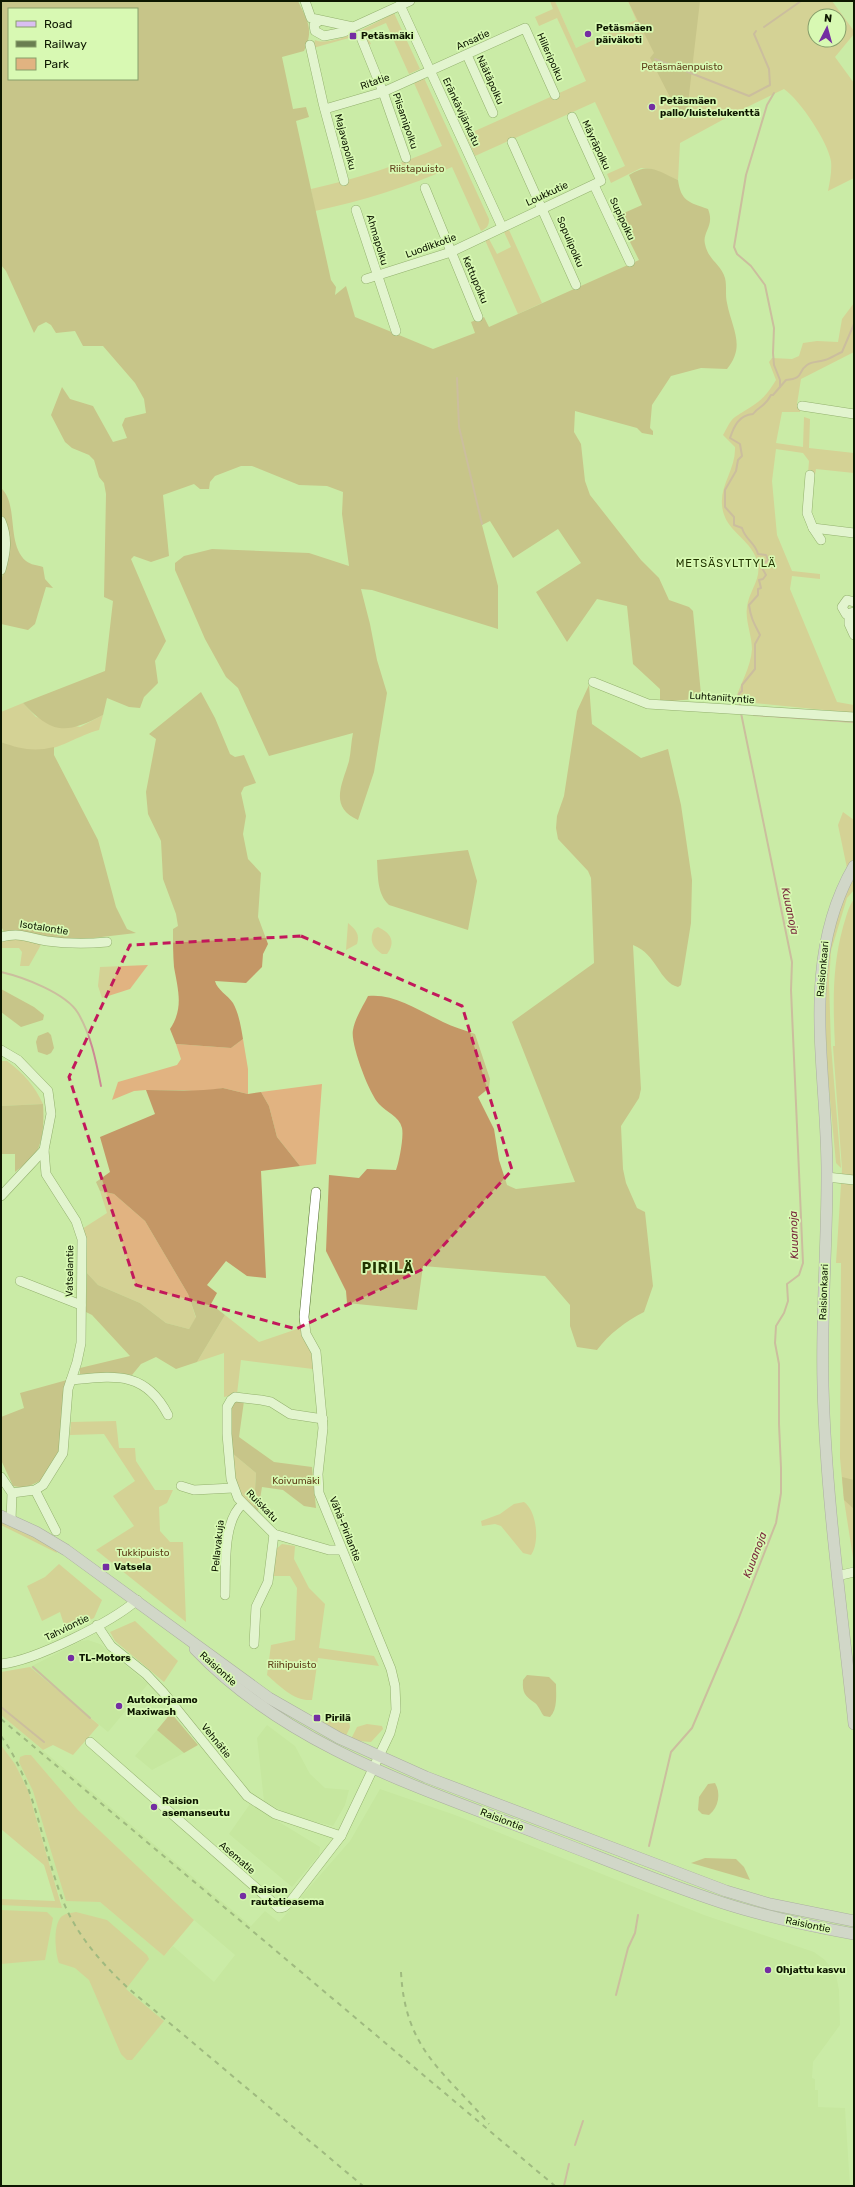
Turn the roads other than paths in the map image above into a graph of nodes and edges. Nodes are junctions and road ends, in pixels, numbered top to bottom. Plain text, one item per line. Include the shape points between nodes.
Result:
1 (304, 1) edge
2 (410, 1) edge
3 (400, 5) junction
4 (315, 19) junction
5 (353, 26) junction
6 (525, 28) joint
7 (360, 35) dead end
8 (310, 46) dead end
9 (467, 55) junction
10 (430, 71) junction
11 (383, 92) junction
12 (555, 95) dead end
13 (324, 109) junction
14 (494, 113) dead end
15 (572, 117) dead end
16 (512, 142) dead end
17 (406, 158) dead end
18 (344, 181) dead end
19 (598, 183) junction
20 (425, 188) dead end
21 (543, 208) junction
22 (356, 210) dead end
23 (502, 228) junction
24 (451, 252) junction
25 (630, 262) dead end
26 (378, 275) junction
27 (366, 279) dead end
28 (576, 285) dead end
29 (478, 317) dead end
30 (396, 331) dead end
31 (802, 406) dead end
32 (854, 414) edge
33 (810, 475) dead end
34 (1, 520) edge
35 (813, 528) junction
36 (854, 533) edge
37 (821, 540) dead end
38 (1, 570) edge
39 (854, 602) edge
40 (851, 614) edge
41 (854, 635) edge
42 (594, 682) dead end
43 (854, 717) edge
44 (854, 866) edge
45 (1, 937) edge
46 (107, 942) dead end
47 (1, 1050) edge
48 (44, 1150) junction
49 (827, 1177) junction
50 (854, 1180) edge
51 (316, 1192) dead end
52 (2, 1195) edge
53 (20, 1281) dead end
54 (81, 1305) junction
55 (71, 1380) junction
56 (168, 1415) dead end
57 (322, 1419) junction
58 (1, 1477) edge
59 (181, 1486) dead end
60 (233, 1488) junction
61 (35, 1490) junction
62 (12, 1493) junction
63 (243, 1504) junction
64 (6, 1518) edge
65 (56, 1531) dead end
66 (274, 1534) junction
67 (341, 1550) junction
68 (854, 1572) edge
69 (837, 1576) junction
70 (225, 1595) dead end
71 (137, 1600) junction
72 (97, 1626) junction
73 (184, 1637) junction
74 (254, 1644) dead end
75 (1, 1664) edge
76 (854, 1724) edge
77 (90, 1742) dead end
78 (378, 1756) junction
79 (373, 1768) junction
80 (341, 1836) junction
81 (854, 1921) edge
82 (854, 1934) edge

1 - 4 street
2 - 3 street
3 - 5 street
3 - 10 street, Eränkävijänkatu
4 - 5 street
4 - 5 street via 315,31 324,36 340,34
6 - 9 street, Ansatie
6 - 12 street, Hilleripolku
7 - 11 street, Piisamipolku
8 - 13 street, Majavapolku
9 - 10 street, Ansatie
9 - 14 street, Näätäpolku
10 - 11 street, Ritatie
10 - 23 street, Eränkävijänkatu
11 - 13 street, Ritatie
11 - 17 street, Piisamipolku
13 - 18 street, Majavapolku
15 - 19 street, Mäyräpolku
16 - 21 street, Sopulipolku
19 - 21 street, Loukkutie
19 - 25 street, Supipolku
20 - 24 street, Kettupolku
21 - 23 street, Loukkutie
21 - 28 street, Sopulipolku
22 - 26 street, Ahmapolku
23 - 24 street, Luodikkotie
24 - 26 street, Luodikkotie
24 - 29 street, Kettupolku
26 - 27 street, Luodikkotie
26 - 30 street, Ahmapolku
31 - 32 street
33 - 35 street via 807,513
34 - 38 street via 6,548
35 - 36 street
35 - 37 street
39 - 40 street via 847,600 842,605 843,611
40 - 41 street
42 - 43 street, Luhtaniityntie via 648,704
44 - 49 main road, Raisionkaari via 832,913 825,938 820,978
45 - 46 street, Isotalontie via 13,934 78,944
47 - 48 street, Vatselantie via 18,1060 48,1090 52,1114
48 - 52 street
48 - 54 street, Vatselantie via 46,1174 76,1221 82,1239
49 - 50 street
49 - 69 main road, Raisionkaari via 822,1384
51 - 57 street, Vähä-Pirilantie via 304,1317 306,1334 316,1352
53 - 54 street
54 - 55 street, Vatselantie via 81,1343
55 - 56 street via 115,1376 139,1382 163,1405
55 - 61 street, Vatselantie via 62,1453 48,1478
57 - 60 street, Ruiskatu via 290,1414 271,1402 262,1400 235,1397 230,1400 227,1407 227,1434
57 - 67 street, Vähä-Pirilantie via 319,1492
58 - 62 street
59 - 60 street via 194,1490
60 - 63 street, Ruiskatu
61 - 62 street
61 - 65 street
62 - 64 street
63 - 66 street, Ruiskatu
63 - 70 street, Pellavakuja via 233,1514 230,1527
64 - 71 main road, Raisiontie via 55,1542
66 - 67 street, Ruiskatu via 330,1550
66 - 74 street via 268,1582 256,1607
67 - 78 street, Vähä-Pirilantie via 360,1591 395,1686 394,1720
68 - 69 street
69 - 76 main road, Raisionkaari
71 - 72 street, Tahviontie via 121,1613
71 - 73 main road, Raisiontie
72 - 75 street, Tahviontie via 31,1658
72 - 80 street, Vehnätie via 112,1646 163,1692 247,1796 275,1814
73 - 78 main road, Raisiontie via 301,1718
73 - 79 main road, Raisiontie via 225,1678 265,1709 321,1742
77 - 80 street, Asematie via 279,1908 290,1902
78 - 79 street, Vähä-Pirilantie
78 - 81 main road, Raisiontie via 426,1777 726,1891 770,1904
79 - 80 street, Asematie
79 - 82 main road, Raisiontie via 724,1904

